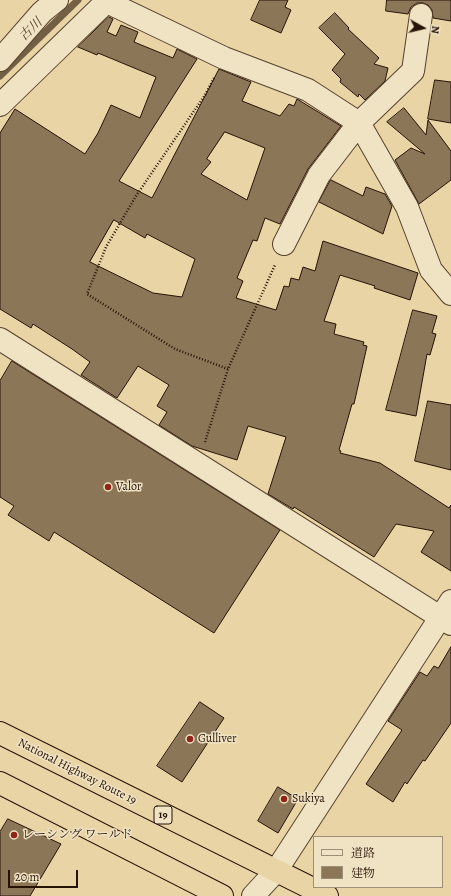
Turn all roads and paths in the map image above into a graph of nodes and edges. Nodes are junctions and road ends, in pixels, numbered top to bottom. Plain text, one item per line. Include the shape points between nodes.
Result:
1 (57, 0) edge
2 (106, 0) edge
3 (421, 16) dead end
4 (224, 58) junction
5 (0, 60) edge
6 (0, 104) edge
7 (359, 123) junction
8 (284, 244) joint
9 (451, 294) edge
10 (0, 339) edge
11 (228, 369) junction
12 (198, 465) junction
13 (447, 614) edge
14 (0, 733) edge
15 (0, 783) edge
16 (276, 871) junction
17 (222, 896) edge
18 (253, 896) edge
19 (327, 896) edge

1 - 5 street via 42,12
2 - 4 street
2 - 6 street
3 - 7 street via 413,71
4 - 7 street via 308,90
4 - 11 path via 205,95 136,196 106,247 87,294 175,349
7 - 8 street via 319,175
7 - 9 street via 407,207 431,270
8 - 11 path
10 - 12 street
11 - 12 path
12 - 13 street
13 - 16 street
14 - 16 highway, National Highway Route 19 / 19
15 - 17 highway
16 - 18 street
16 - 19 highway, National Highway Route 19 / 19

